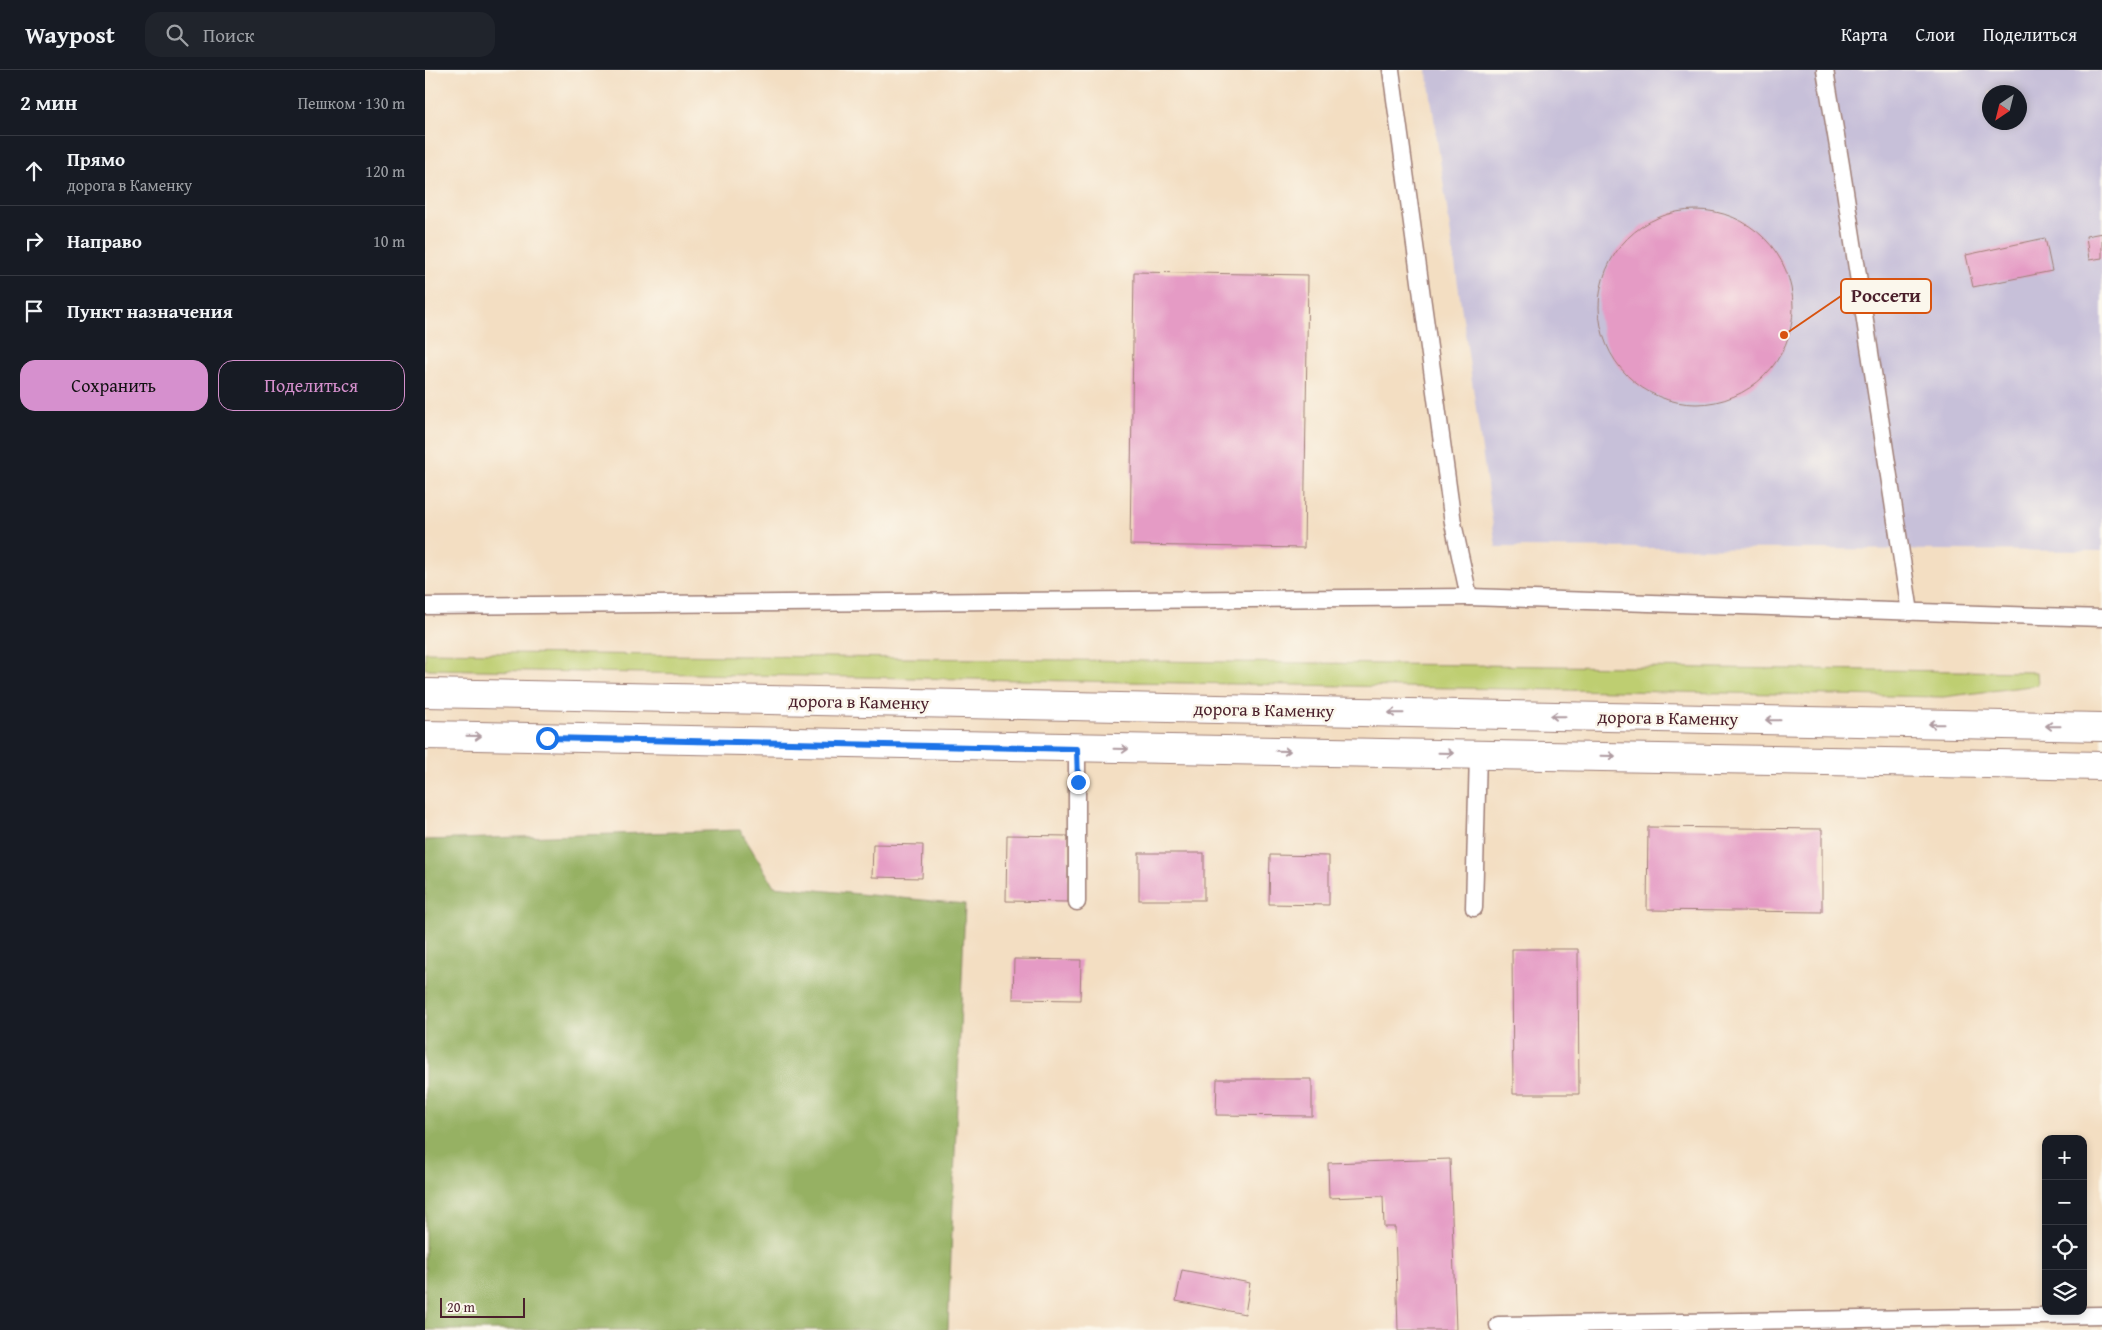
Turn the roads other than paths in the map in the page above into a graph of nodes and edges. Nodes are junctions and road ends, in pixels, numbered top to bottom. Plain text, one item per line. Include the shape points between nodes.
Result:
1 (1391, 70) edge
2 (1825, 70) edge
3 (1469, 597) junction
4 (425, 606) edge
5 (1910, 612) junction
6 (2102, 618) edge
7 (425, 693) edge
8 (2102, 727) edge
9 (425, 736) edge
10 (1077, 749) junction
11 (1478, 753) junction
12 (2102, 766) edge
13 (1077, 902) dead end
14 (1474, 908) dead end
15 (2102, 1315) edge
16 (1498, 1324) dead end

1 - 3 lane via 1453,523
2 - 5 lane
3 - 4 lane
3 - 5 lane
5 - 6 lane
8 -> 7 main road, дорога в Каменку
9 -> 10 main road
10 -> 11 main road
10 - 13 lane
11 -> 12 main road
11 - 14 lane
15 - 16 lane

